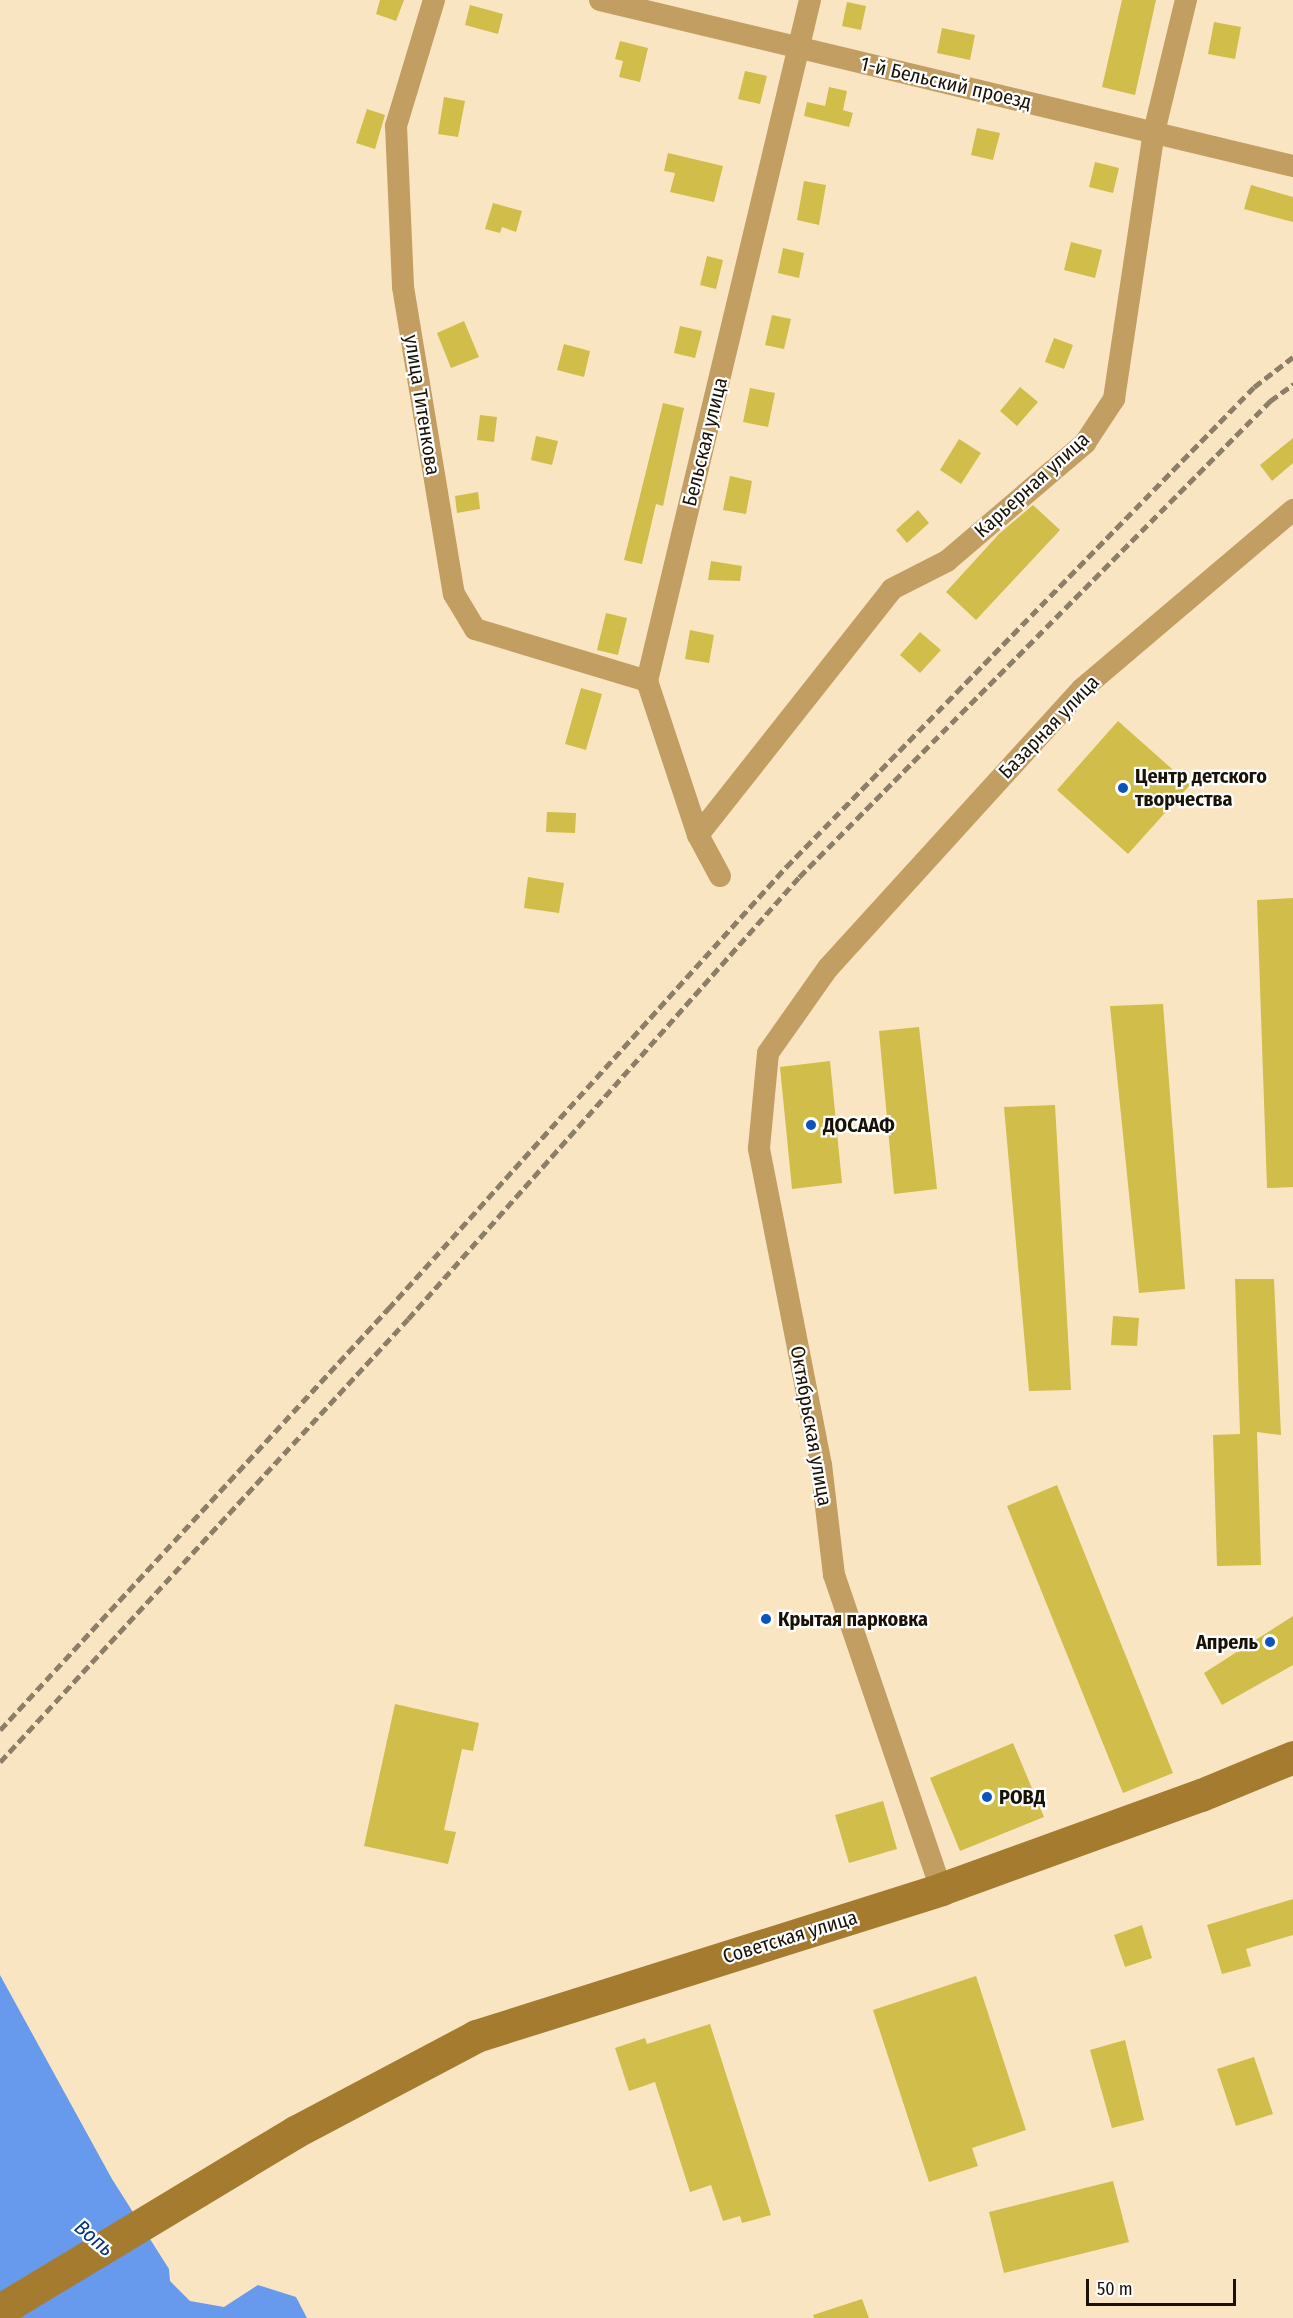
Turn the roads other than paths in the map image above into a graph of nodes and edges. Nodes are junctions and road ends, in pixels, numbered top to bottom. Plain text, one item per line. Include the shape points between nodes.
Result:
1 (434, 0) edge
2 (600, 0) edge
3 (810, 0) edge
4 (1185, 0) edge
5 (800, 48) junction
6 (1155, 132) junction
7 (1293, 166) edge
8 (1293, 510) edge
9 (647, 681) junction
10 (698, 835) junction
11 (720, 876) dead end
12 (828, 968) joint
13 (1293, 1757) edge
14 (941, 1889) junction
15 (0, 2310) edge

1 - 9 street, улица Титенкова via 396,126 403,287 454,594 475,629
2 - 5 street, 1-й Бельский проезд
3 - 5 street, Бельская улица
4 - 6 street, Карьерная улица
5 - 6 street, 1-й Бельский проезд
5 - 9 street, Бельская улица
6 - 7 street, 1-й Бельский проезд
6 - 10 street, Карьерная улица via 1114,399 1085,443 947,561 892,589
8 - 12 street, Базарная улица via 1082,689
9 - 10 street
10 - 11 street
12 - 14 street, Октябрьская улица via 768,1053 759,1148 821,1465 834,1575
13 - 14 street, Советская улица via 1201,1795
14 - 15 street, Советская улица via 476,2036 295,2132

